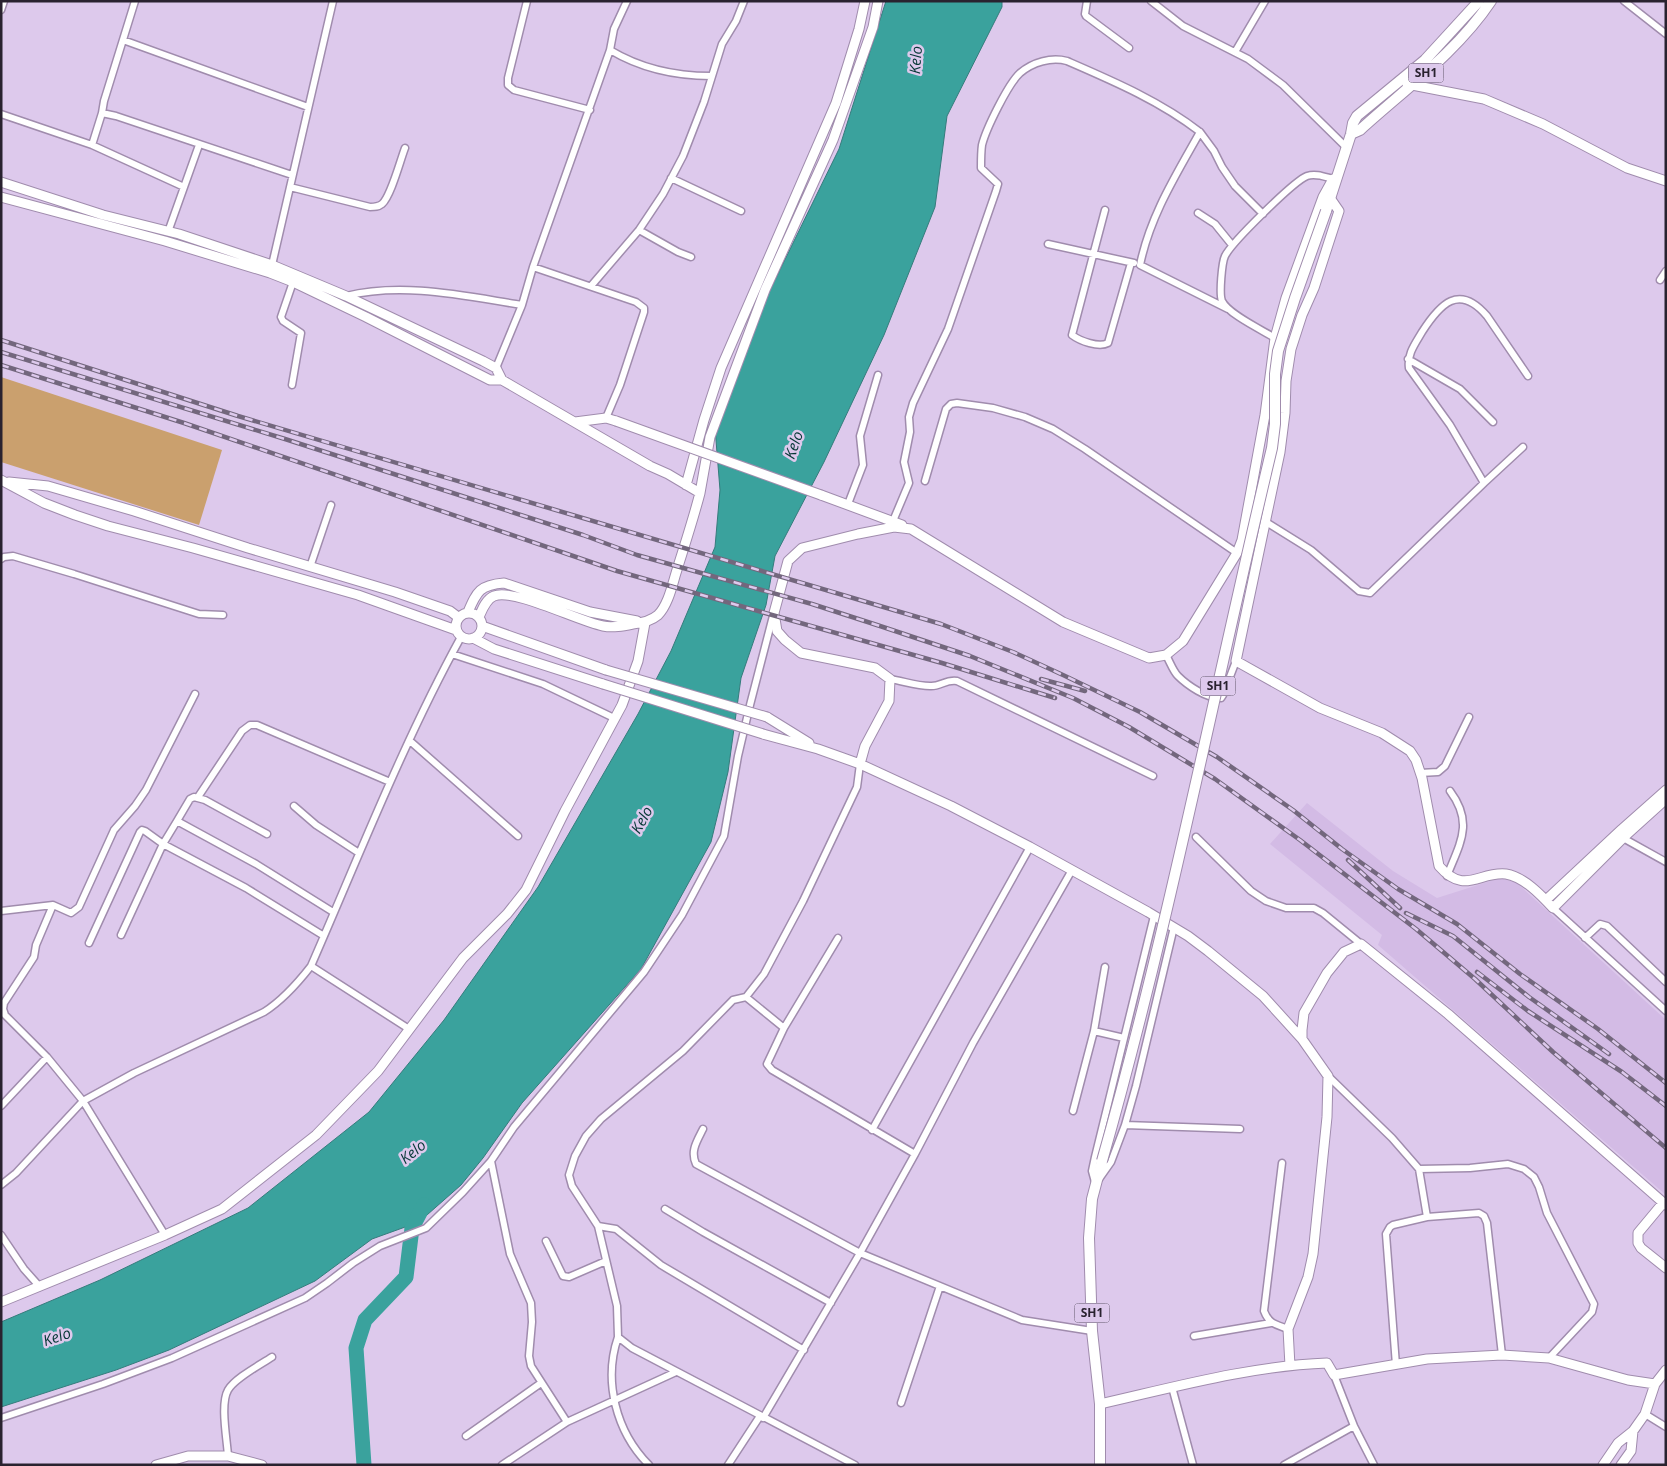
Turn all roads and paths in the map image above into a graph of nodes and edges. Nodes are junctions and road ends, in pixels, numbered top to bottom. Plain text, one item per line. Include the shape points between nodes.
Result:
1 (4, 1) edge
2 (135, 1) edge
3 (333, 1) edge
4 (527, 1) edge
5 (628, 1) edge
6 (744, 1) edge
7 (865, 1) edge
8 (878, 1) edge
9 (1087, 1) edge
10 (1151, 1) edge
11 (1265, 1) edge
12 (1491, 1) edge
13 (1624, 1) edge
14 (1477, 2) edge
15 (1, 10) edge
16 (1666, 34) edge
17 (123, 40) junction
18 (1128, 48) dead end
19 (610, 50) junction
20 (1235, 52) junction
21 (711, 76) junction
22 (1399, 82) junction
23 (1413, 85) junction
24 (308, 107) junction
25 (590, 110) junction
26 (102, 113) junction
27 (1, 114) edge
28 (1200, 132) junction
29 (1351, 134) junction
30 (92, 145) junction
31 (200, 145) junction
32 (1346, 147) junction
33 (405, 148) dead end
34 (292, 175) junction
35 (1336, 175) junction
36 (671, 178) junction
37 (1666, 181) edge
38 (1, 182) edge
39 (184, 187) junction
40 (290, 187) junction
41 (1, 197) edge
42 (1330, 198) junction
43 (1105, 210) dead end
44 (741, 212) dead end
45 (1198, 213) dead end
46 (1263, 214) junction
47 (639, 230) junction
48 (168, 232) junction
49 (1048, 244) dead end
50 (1232, 245) junction
51 (1092, 255) junction
52 (691, 257) dead end
53 (1131, 263) junction
54 (272, 265) junction
55 (1140, 265) junction
56 (533, 267) junction
57 (1666, 271) edge
58 (1660, 280) dead end
59 (293, 282) junction
60 (591, 286) junction
61 (346, 296) junction
62 (522, 305) junction
63 (1228, 309) junction
64 (1275, 338) junction
65 (1408, 359) junction
66 (496, 368) junction
67 (878, 375) dead end
68 (1528, 376) dead end
69 (502, 380) junction
70 (292, 386) dead end
71 (606, 418) junction
72 (575, 422) junction
73 (1493, 422) dead end
74 (1523, 448) dead end
75 (4, 480) edge
76 (924, 481) dead end
77 (1484, 482) junction
78 (686, 484) junction
79 (700, 493) junction
80 (848, 504) junction
81 (331, 505) dead end
82 (893, 521) junction
83 (1266, 522) junction
84 (911, 529) junction
85 (1237, 553) junction
86 (1, 559) edge
87 (310, 567) junction
88 (468, 612) junction
89 (774, 613) junction
90 (223, 615) dead end
91 (458, 617) junction
92 (480, 622) junction
93 (645, 623) junction
94 (458, 633) junction
95 (474, 638) junction
96 (452, 654) junction
97 (1166, 655) junction
98 (1236, 660) junction
99 (890, 679) junction
100 (196, 694) dead end
101 (1469, 717) dead end
102 (614, 718) junction
103 (410, 740) junction
104 (818, 749) junction
105 (860, 764) junction
106 (1420, 773) junction
107 (1153, 776) dead end
108 (390, 782) junction
109 (1666, 790) edge
110 (1450, 792) dead end
111 (198, 797) junction
112 (1666, 799) edge
113 (294, 806) dead end
114 (177, 821) junction
115 (267, 834) dead end
116 (518, 836) dead end
117 (1196, 837) dead end
118 (1623, 838) junction
119 (163, 844) junction
120 (1030, 847) junction
121 (359, 854) junction
122 (1666, 862) edge
123 (1072, 870) junction
124 (1448, 876) junction
125 (1546, 900) junction
126 (53, 905) junction
127 (1553, 908) junction
128 (1, 911) edge
129 (333, 912) junction
130 (1154, 916) junction
131 (1174, 927) junction
132 (121, 935) dead end
133 (324, 936) junction
134 (838, 938) dead end
135 (1585, 938) junction
136 (89, 943) dead end
137 (1360, 944) junction
138 (311, 966) junction
139 (1105, 966) dead end
140 (1666, 982) edge
141 (746, 996) junction
142 (1666, 1011) edge
143 (784, 1028) junction
144 (409, 1029) junction
145 (1094, 1031) junction
146 (1124, 1038) junction
147 (1302, 1039) junction
148 (47, 1057) junction
149 (1328, 1076) junction
150 (84, 1101) junction
151 (1, 1106) edge
152 (1073, 1111) dead end
153 (1125, 1125) junction
154 (703, 1129) dead end
155 (1240, 1129) dead end
156 (872, 1130) junction
157 (915, 1154) junction
158 (492, 1161) junction
159 (1282, 1163) dead end
160 (1419, 1169) junction
161 (1095, 1183) junction
162 (1, 1185) edge
163 (1664, 1204) edge
164 (665, 1209) dead end
165 (1427, 1217) junction
166 (598, 1226) junction
167 (1, 1235) edge
168 (165, 1235) junction
169 (546, 1241) dead end
170 (860, 1253) junction
171 (606, 1261) junction
172 (1666, 1268) edge
173 (940, 1286) junction
174 (40, 1287) junction
175 (1, 1302) edge
176 (831, 1303) junction
177 (1271, 1323) junction
178 (1288, 1330) junction
179 (1092, 1331) junction
180 (1194, 1336) dead end
181 (618, 1337) junction
182 (804, 1350) junction
183 (1502, 1356) junction
184 (272, 1357) dead end
185 (1549, 1358) junction
186 (1396, 1365) junction
187 (1290, 1366) junction
188 (1666, 1370) edge
189 (676, 1372) junction
190 (1334, 1375) junction
191 (541, 1383) junction
192 (1655, 1384) junction
193 (1172, 1387) junction
194 (614, 1400) junction
195 (901, 1403) dead end
196 (1100, 1404) junction
197 (1645, 1414) junction
198 (762, 1417) junction
199 (1, 1418) edge
200 (567, 1422) junction
201 (1354, 1426) junction
202 (1666, 1427) edge
203 (1633, 1431) junction
204 (466, 1436) dead end
205 (228, 1456) junction
206 (156, 1465) edge
207 (262, 1465) edge
208 (502, 1465) edge
209 (648, 1465) edge
210 (728, 1465) edge
211 (855, 1465) edge
212 (1100, 1465) edge
213 (1193, 1465) edge
214 (1284, 1465) edge
215 (1374, 1465) edge
216 (1602, 1465) edge
217 (1621, 1465) edge

1 - 15 street
2 - 17 street
3 - 24 street
4 - 25 street via 508,85 514,90
5 - 19 street via 614,29
6 - 21 street via 722,44
7 - 78 street via 836,103 721,368
8 - 79 street via 873,27 833,140 764,290 710,437
9 - 18 street via 1086,16
10 - 20 street via 1183,26
11 - 20 street
12 - 23 main road, SH1 via 1464,36
13 - 16 street
14 - 22 main road, SH1 via 1425,60
17 - 24 street
17 - 26 street
19 - 21 street via 642,66
19 - 25 street
20 - 32 street via 1284,85
21 - 36 street via 684,156
22 - 23 street
22 - 29 main road, SH1 via 1357,116
23 - 29 main road, SH1
23 - 37 street via 1484,99 1543,124 1627,168
24 - 34 street
25 - 56 street
26 - 30 street
26 - 31 street
27 - 30 street
28 - 46 street via 1235,186
28 - 55 street via 1164,197 1148,233
28 - 82 street via 1118,83 1067,61 1046,60 1028,68 1012,82 982,144 981,168 998,184 948,329 913,403 904,462 909,483
29 - 32 main road, SH1
30 - 39 street
31 - 34 street
31 - 39 street
32 - 35 main road, SH1
33 - 40 street via 388,195 378,207
34 - 40 street
35 - 42 main road, SH1
35 - 46 street via 1305,177
35 - 64 street via 1323,197 1299,261
36 - 44 street
36 - 47 street
38 - 48 street
39 - 48 street
40 - 54 street
41 - 59 street via 165,241
42 - 83 street via 1339,211 1291,349 1280,452
42 - 161 main road, SH1, bridge via 1278,351 1272,448 1162,933
43 - 51 street
45 - 50 street via 1215,224
46 - 50 street
47 - 52 street
47 - 60 street
48 - 54 street
49 - 51 street
50 - 63 street via 1224,258 1221,291
51 - 53 street
51 - 53 street via 1072,336 1102,345 1108,343
53 - 55 street
54 - 61 street
55 - 63 street
56 - 60 street
56 - 62 street
57 - 58 street
59 - 69 street via 490,380
59 - 70 street via 281,317 301,333
60 - 71 street via 644,308
61 - 62 street via 366,291 420,290
61 - 66 street
62 - 66 street
63 - 64 street
64 - 85 street via 1250,503
65 - 68 street via 1442,305 1465,299 1479,307
65 - 73 street via 1460,389
65 - 77 street via 1409,368 1450,425
66 - 69 street
67 - 80 street via 860,436 863,465
69 - 72 street
71 - 72 street
71 - 80 street, bridge
72 - 78 street
74 - 77 street
75 - 87 street via 48,486
75 - 94 street via 44,504 75,515 358,595
76 - 85 street via 946,409 957,403 993,408 1053,429
77 - 83 street via 1370,593 1359,591 1312,550
78 - 79 street
79 - 93 street via 667,600 658,615
80 - 82 street
81 - 87 street
82 - 84 street
83 - 98 street
84 - 89 street via 894,527 802,548 788,561
84 - 97 street via 1063,622 1149,658
85 - 97 street via 1183,641
86 - 90 street via 13,556 199,614
87 - 91 street via 395,592 450,611
88 - 91 street
88 - 92 street
88 - 93 street via 480,589 504,583 590,612
89 - 99 street via 777,630 801,653 874,668
89 - 158 street via 750,705 724,836 682,915 644,972 514,1127
91 - 94 street via 455,623
92 - 93 street via 486,603 492,596 501,594 603,626
92 - 95 street via 479,634
92 - 104 street, bridge via 606,670 767,717
93 - 102 street via 638,660
94 - 95 street via 467,639
94 - 96 street
95 - 104 street, bridge via 494,649 602,684
96 - 102 street via 543,684
96 - 103 street
97 - 98 street via 1177,675 1216,698 1223,696
98 - 106 street via 1320,708 1401,744 1413,756
99 - 105 street via 888,701 865,746
99 - 107 street via 930,686 956,681
100 - 126 street via 146,790 114,830 79,907 71,913
101 - 106 street via 1445,766 1438,772
102 - 144 street via 526,890 463,958
103 - 108 street
103 - 116 street
104 - 105 street
105 - 120 street
105 - 141 street via 857,787 804,901 764,974
106 - 124 street via 1439,866
108 - 111 street via 257,725 250,725 233,743
108 - 121 street
109 - 125 street
110 - 124 street via 1459,803 1464,829
111 - 114 street via 190,799
111 - 115 street
112 - 118 street
113 - 121 street
114 - 119 street
114 - 129 street via 256,864
117 - 137 street via 1250,891 1286,908 1314,908
118 - 122 street
118 - 127 street
119 - 132 street
119 - 133 street via 246,888
119 - 136 street via 145,831 140,832
120 - 123 street
120 - 156 street
121 - 129 street
123 - 130 street
123 - 157 street via 973,1043
124 - 125 street via 1464,881 1507,874 1526,883
125 - 127 street
126 - 128 street
126 - 148 street via 34,957 3,1009
127 - 135 street
129 - 133 street
130 - 131 street
130 - 146 street
131 - 147 street via 1263,996
131 - 153 street
133 - 138 street
134 - 143 street
135 - 140 street via 1600,924 1607,926
135 - 142 street
137 - 147 street via 1344,952 1327,973 1304,1013
137 - 163 street via 1448,1014
138 - 144 street
138 - 150 street via 279,1002 264,1012 134,1072
139 - 145 street
141 - 143 street
141 - 166 street via 733,1000 683,1051 601,1119 586,1136 569,1175 572,1186
143 - 156 street via 767,1064 769,1068
144 - 168 street via 378,1072 316,1135 222,1209
145 - 146 street
145 - 152 street
146 - 161 street via 1092,1171
147 - 149 street
148 - 150 street
148 - 151 street
149 - 160 street
149 - 178 street via 1313,1254
150 - 162 street
150 - 168 street
153 - 155 street
153 - 161 street via 1111,1162
154 - 170 street via 693,1150 696,1164
156 - 157 street
157 - 170 street
158 - 191 street via 510,1254 530,1303 531,1366
158 - 199 street via 426,1228 380,1246 305,1298 172,1358
159 - 177 street via 1264,1311
160 - 165 street
160 - 185 street via 1508,1164 1534,1177 1547,1213 1594,1304 1592,1312
161 - 179 main road, SH1 via 1089,1238
163 - 172 street via 1638,1233 1638,1242
164 - 176 street
165 - 183 street via 1479,1213 1484,1216
165 - 186 street via 1393,1225 1386,1234
166 - 171 street
166 - 182 street via 616,1229 661,1265
167 - 174 street
168 - 174 street
169 - 171 street via 563,1276 569,1277
170 - 173 street
170 - 176 street
171 - 181 street via 617,1306
173 - 179 street via 1022,1320
173 - 195 street
174 - 175 street
176 - 182 street
177 - 178 street
177 - 180 street
178 - 187 street
179 - 196 main road, SH1
181 - 189 street
181 - 194 street via 612,1379
182 - 198 street
183 - 185 street
183 - 186 street via 1427,1359
184 - 205 street via 228,1390 225,1403
185 - 192 street via 1628,1380
186 - 190 street
187 - 190 street via 1327,1363
187 - 193 street
188 - 192 street
189 - 194 street
189 - 198 street
190 - 201 street
191 - 200 street
191 - 204 street
192 - 197 street
193 - 196 street
193 - 213 street
194 - 200 street
194 - 209 street via 617,1416 628,1438
196 - 212 main road, SH1
197 - 202 street
197 - 203 street
198 - 210 street
198 - 211 street
200 - 208 street
201 - 214 street
201 - 215 street
203 - 216 street via 1622,1439
203 - 217 street via 1631,1451
205 - 206 street via 188,1456
205 - 207 street

